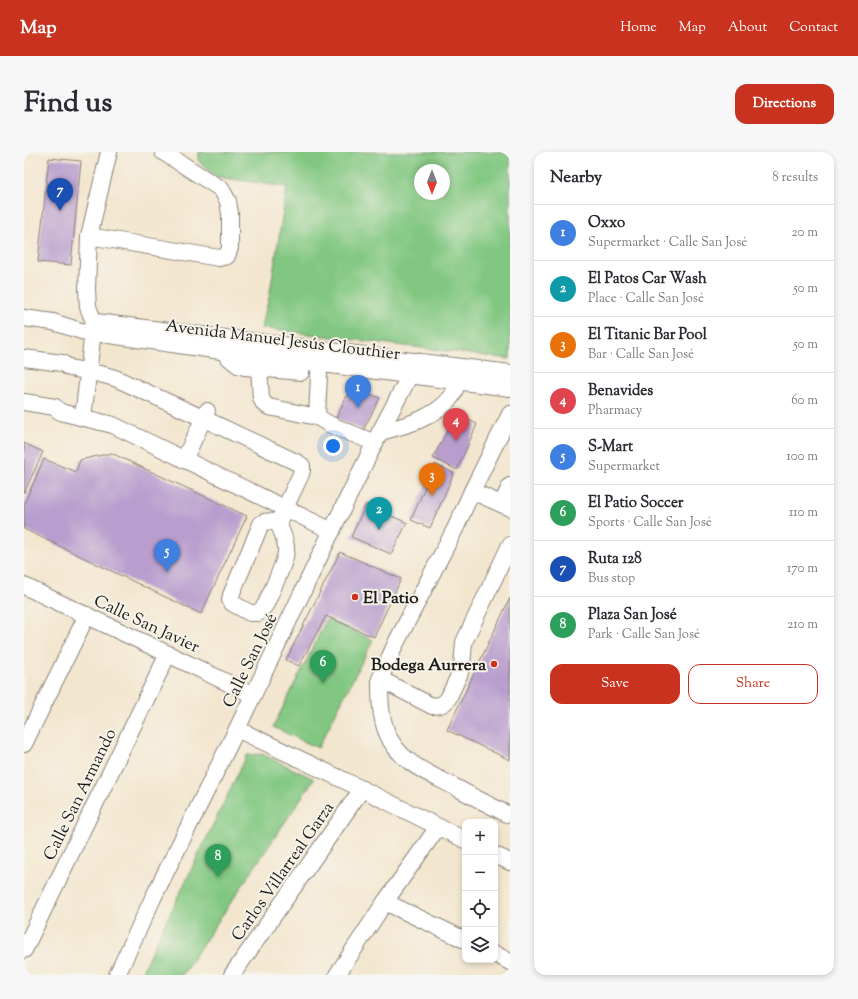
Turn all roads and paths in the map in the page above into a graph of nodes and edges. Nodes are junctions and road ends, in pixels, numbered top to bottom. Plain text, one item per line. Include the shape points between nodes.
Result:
1 (109, 152) edge
2 (163, 152) edge
3 (89, 236) junction
4 (24, 318) edge
5 (88, 323) junction
6 (229, 345) junction
7 (24, 358) edge
8 (328, 364) junction
9 (84, 366) junction
10 (259, 368) junction
11 (413, 368) junction
12 (510, 373) edge
13 (458, 381) junction
14 (510, 388) edge
15 (24, 402) edge
16 (79, 411) junction
17 (202, 413) junction
18 (510, 414) edge
19 (317, 417) junction
20 (377, 438) junction
21 (182, 453) junction
22 (510, 486) edge
23 (472, 491) junction
24 (506, 506) edge
25 (287, 510) junction
26 (334, 526) junction
27 (510, 545) edge
28 (24, 586) edge
29 (87, 615) junction
30 (168, 654) junction
31 (380, 679) junction
32 (253, 695) junction
33 (237, 729) junction
34 (24, 744) edge
35 (362, 789) junction
36 (507, 814) dead end
37 (438, 827) junction
38 (462, 839) edge
39 (498, 856) edge
40 (510, 862) edge
41 (385, 902) junction
42 (462, 939) edge
43 (24, 950) edge
44 (498, 956) edge
45 (510, 962) edge
46 (117, 975) edge
47 (232, 975) edge
48 (337, 975) edge

1 - 3 street
2 - 3 street via 221,188 228,201 230,214 230,248 227,256 219,258
3 - 5 street
4 - 5 street, Avenida Manuel Jesús Clouthier
5 - 6 street, Avenida Manuel Jesús Clouthier
5 - 9 street
6 - 8 street, Avenida Manuel Jesús Clouthier
6 - 10 street via 228,357 238,365
7 - 9 street via 62,363 66,360
8 - 10 street
8 - 11 street, Avenida Manuel Jesús Clouthier
8 - 19 street
9 - 16 street
9 - 17 street via 118,369
10 - 19 street via 261,398 264,404
11 - 12 street, Avenida Manuel Jesús Clouthier
11 - 13 street, Avenida Manuel Jesús Clouthier
11 - 20 street, Calle San José
13 - 14 street, Avenida Manuel Jesús Clouthier
13 - 20 street via 453,394 437,410
15 - 16 street via 55,407 60,404
16 - 21 street via 115,416
17 - 21 street
17 - 25 street via 306,459 311,465 308,483
18 - 23 street
19 - 20 street via 331,425
20 - 26 street, Calle San José
21 - 25 street
22 - 24 street
23 - 24 street
23 - 31 street
25 - 25 street via 261,524 231,595 232,603 250,613 258,613 266,604 284,560
25 - 26 street via 309,510
26 - 32 street, Calle San José
27 - 31 street via 464,642 462,666 448,699 444,703 432,706
28 - 29 street, Calle San Javier
29 - 30 street, Calle San Javier
29 - 34 street
30 - 32 street, Calle San Javier
30 - 43 street, Calle San Armando
31 - 36 street via 382,717 395,747 424,771
32 - 33 street, Calle San José
33 - 35 street
33 - 46 street, Calle San José
35 - 37 street
35 - 47 street, Carlos Villarreal Garza
37 - 38 street
37 - 41 street
39 - 40 street
41 - 42 street
41 - 48 street
44 - 45 street

